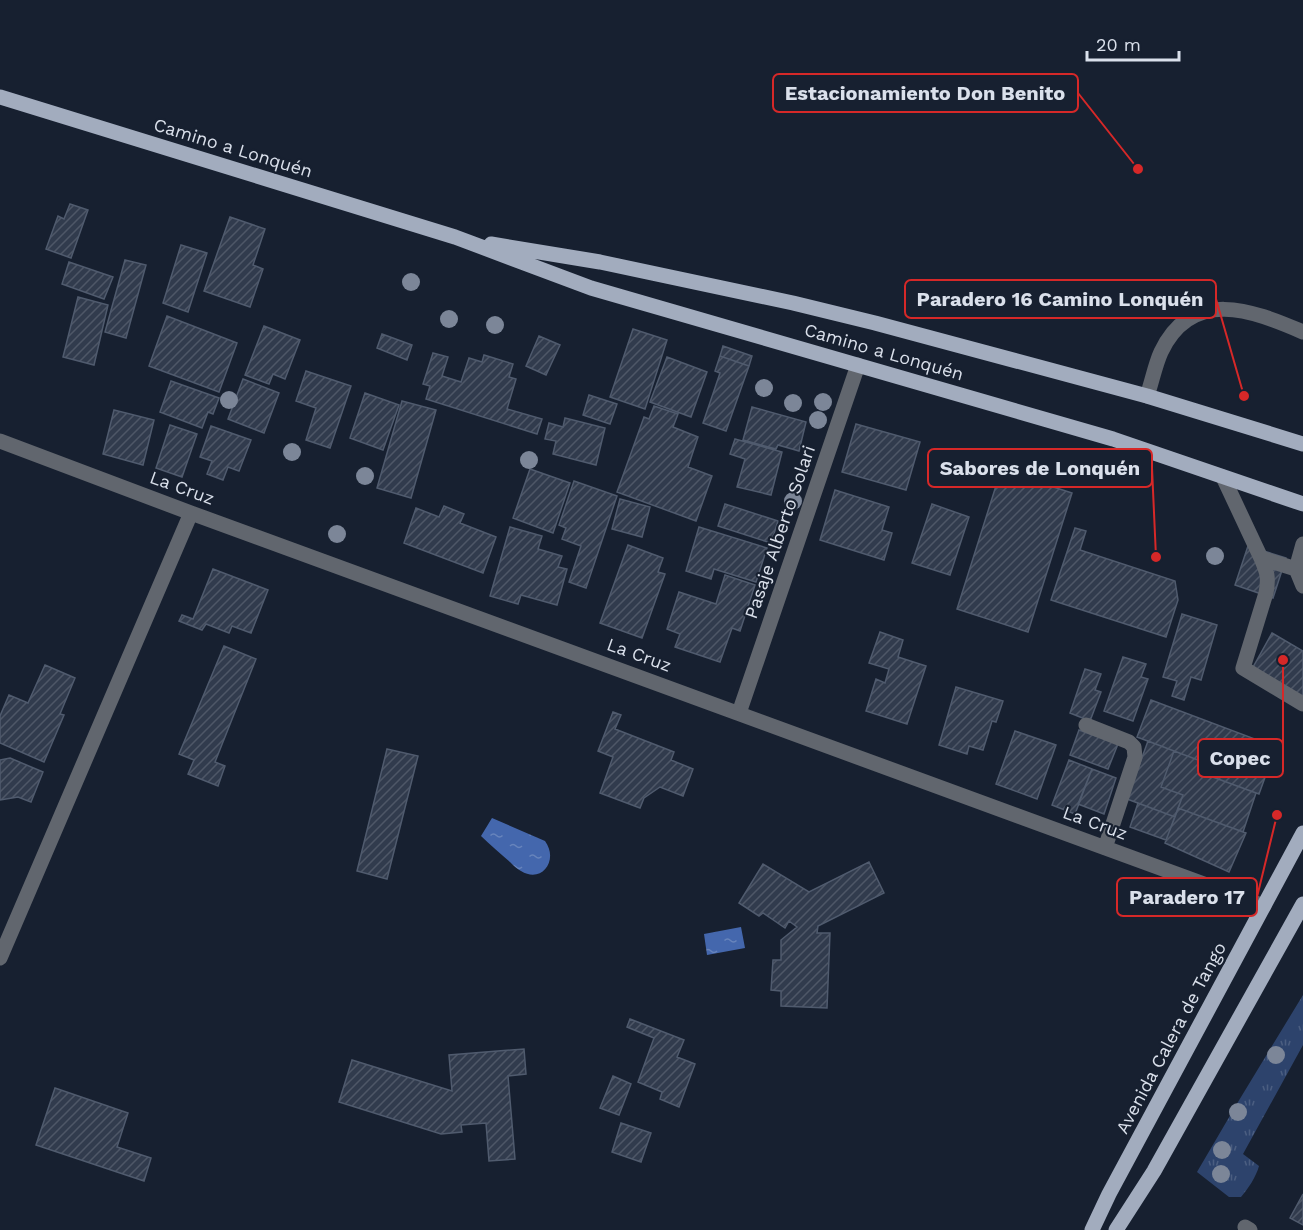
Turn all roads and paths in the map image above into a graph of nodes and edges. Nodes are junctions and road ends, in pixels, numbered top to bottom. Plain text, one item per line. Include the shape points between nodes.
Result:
1 (0, 97) edge
2 (455, 237) junction
3 (1303, 332) edge
4 (858, 365) junction
5 (1147, 396) junction
6 (0, 441) edge
7 (1303, 444) edge
8 (1223, 477) junction
9 (1303, 504) edge
10 (191, 513) junction
11 (1303, 544) edge
12 (1261, 558) junction
13 (1296, 569) junction
14 (1303, 586) edge
15 (1303, 704) edge
16 (739, 713) junction
17 (1086, 725) dead end
18 (1303, 833) edge
19 (1105, 848) junction
20 (1303, 904) edge
21 (1264, 906) junction
22 (0, 958) edge
23 (1092, 1230) edge
24 (1116, 1230) edge

1 - 2 main road, Camino a Lonquén
2 - 4 main road, Camino a Lonquén via 591,288
2 - 5 main road, Camino a Lonquén via 600,262 793,303
3 - 5 street via 1244,311 1211,310 1199,314 1183,322 1161,352
4 - 8 main road, Camino a Lonquén via 1113,439
4 - 16 street, Pasaje Alberto Solari
5 - 7 main road, Camino a Lonquén
6 - 10 street, La Cruz
8 - 9 main road, Camino a Lonquén
8 - 12 street
10 - 16 street, La Cruz
10 - 22 street
11 - 13 street
12 - 13 street
12 - 15 street via 1268,582 1243,668
13 - 14 street
16 - 19 street, La Cruz
17 - 19 street via 1134,747 1135,757
18 - 21 main road, Avenida Calera de Tango
19 - 21 street, La Cruz
20 - 24 main road via 1154,1171
21 - 23 main road, Avenida Calera de Tango

